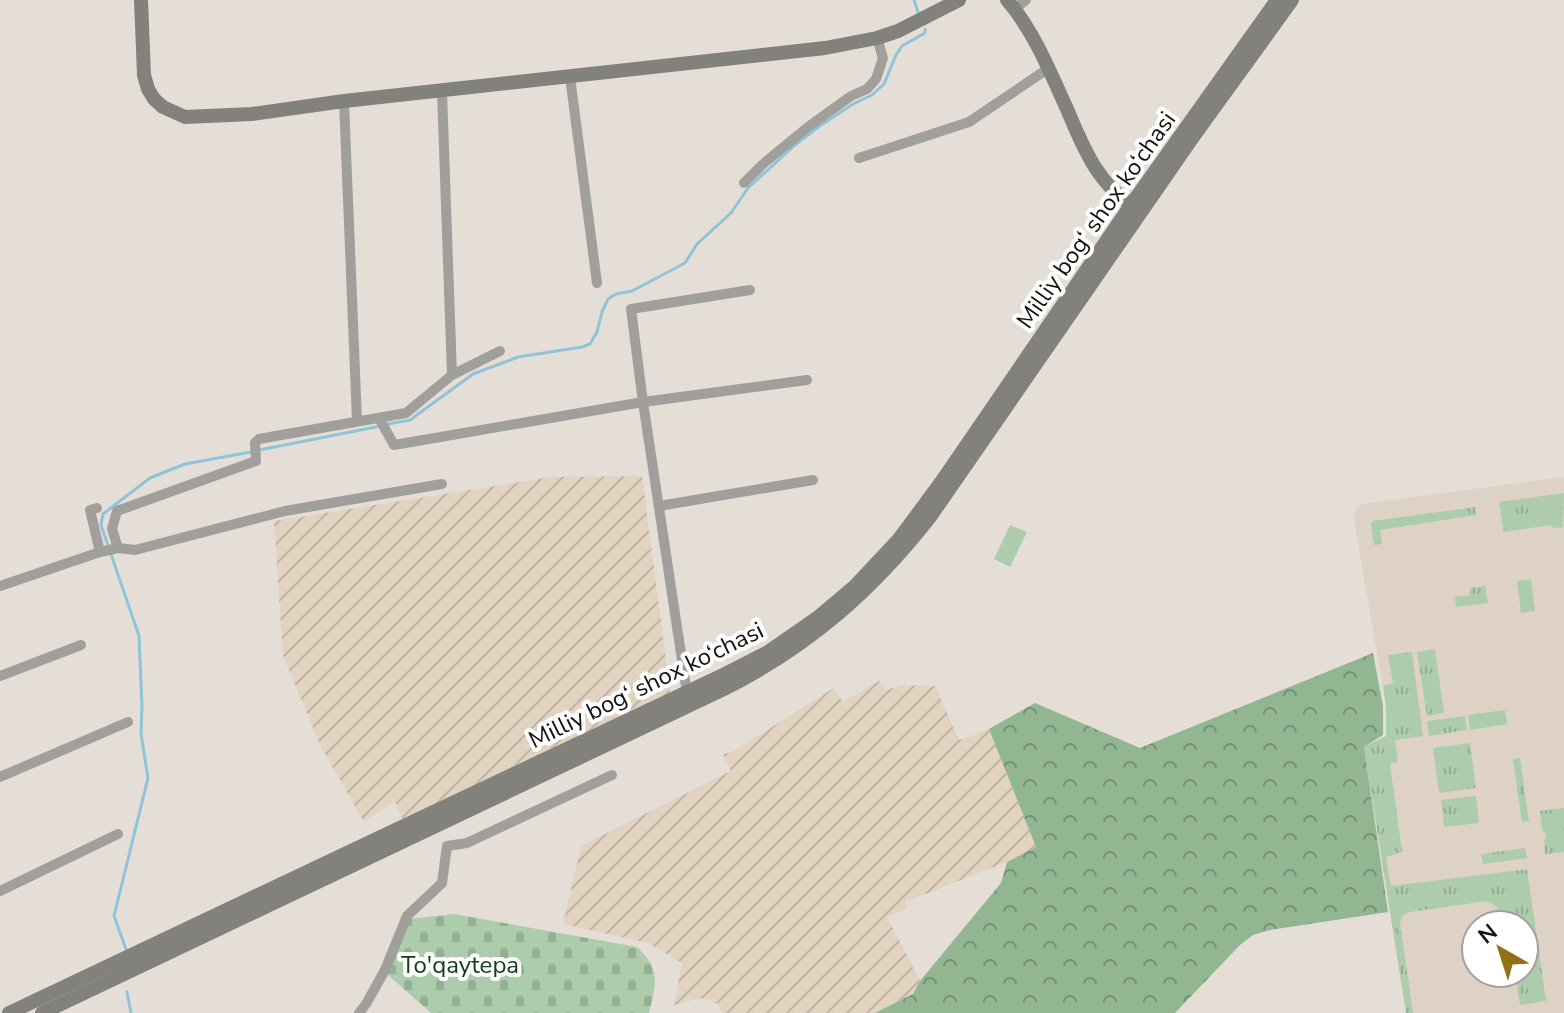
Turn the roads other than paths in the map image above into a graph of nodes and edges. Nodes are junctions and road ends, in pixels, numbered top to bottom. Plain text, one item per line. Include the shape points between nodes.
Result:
1 (141, 0) edge
2 (959, 0) edge
3 (1277, 0) edge
4 (1292, 0) edge
5 (1016, 3) edge
6 (877, 38) junction
7 (1252, 46) junction
8 (1049, 68) junction
9 (570, 77) junction
10 (442, 92) junction
11 (344, 101) junction
12 (859, 158) dead end
13 (744, 183) dead end
14 (1136, 208) junction
15 (597, 283) dead end
16 (750, 290) dead end
17 (500, 351) dead end
18 (452, 375) junction
19 (807, 380) dead end
20 (643, 402) junction
21 (357, 421) junction
22 (382, 423) junction
23 (813, 480) dead end
24 (442, 484) dead end
25 (659, 506) junction
26 (97, 508) dead end
27 (118, 548) junction
28 (100, 552) junction
29 (0, 586) edge
30 (81, 645) dead end
31 (0, 676) edge
32 (687, 693) junction
33 (128, 722) dead end
34 (562, 759) junction
35 (612, 775) dead end
36 (0, 777) edge
37 (441, 825) junction
38 (118, 834) dead end
39 (447, 846) junction
40 (0, 891) edge
41 (197, 931) junction
42 (78, 988) junction
43 (9, 1013) edge
44 (42, 1013) edge
45 (359, 1013) edge

1 - 11 main road via 144,75 154,99 173,113 252,114
2 - 6 main road
3 - 7 main road, Milliy bog‘ shox ko‘chasi
4 - 7 main road, Milliy bog‘ shox ko‘chasi
5 - 8 main road
6 - 9 main road
6 - 13 street via 883,58 867,89 808,127
7 - 14 main road, Milliy bog‘ shox ko‘chasi
8 - 12 street via 969,122
8 - 14 main road via 1089,160
9 - 10 main road
9 - 15 street
10 - 11 main road
10 - 18 street
11 - 21 street
14 - 32 main road, Milliy bog‘ shox ko‘chasi via 889,551 837,602 793,635
14 - 34 main road, Milliy bog‘ shox ko‘chasi via 948,492 867,589 751,676
16 - 20 street via 631,309
17 - 18 street
18 - 22 street via 406,413
19 - 20 street
20 - 22 street via 394,445
20 - 25 street
21 - 22 street
21 - 27 street via 259,439 256,461 117,511 112,529
23 - 25 street
24 - 27 street via 285,511 135,550
25 - 32 street
26 - 28 street via 90,510
27 - 28 street
28 - 29 street
30 - 31 street
32 - 34 main road, Milliy bog‘ shox ko‘chasi
33 - 36 street
34 - 37 main road, Milliy bog‘ shox ko‘chasi
34 - 41 main road, Milliy bog‘ shox ko‘chasi
35 - 39 street via 467,843
37 - 39 street
37 - 41 main road, Milliy bog‘ shox ko‘chasi
38 - 40 street
39 - 45 street via 442,883 407,916 385,970
41 - 42 main road, Milliy bog‘ shox ko‘chasi
42 - 43 main road, Milliy bog‘ shox ko‘chasi
42 - 44 main road, Milliy bog‘ shox ko‘chasi

